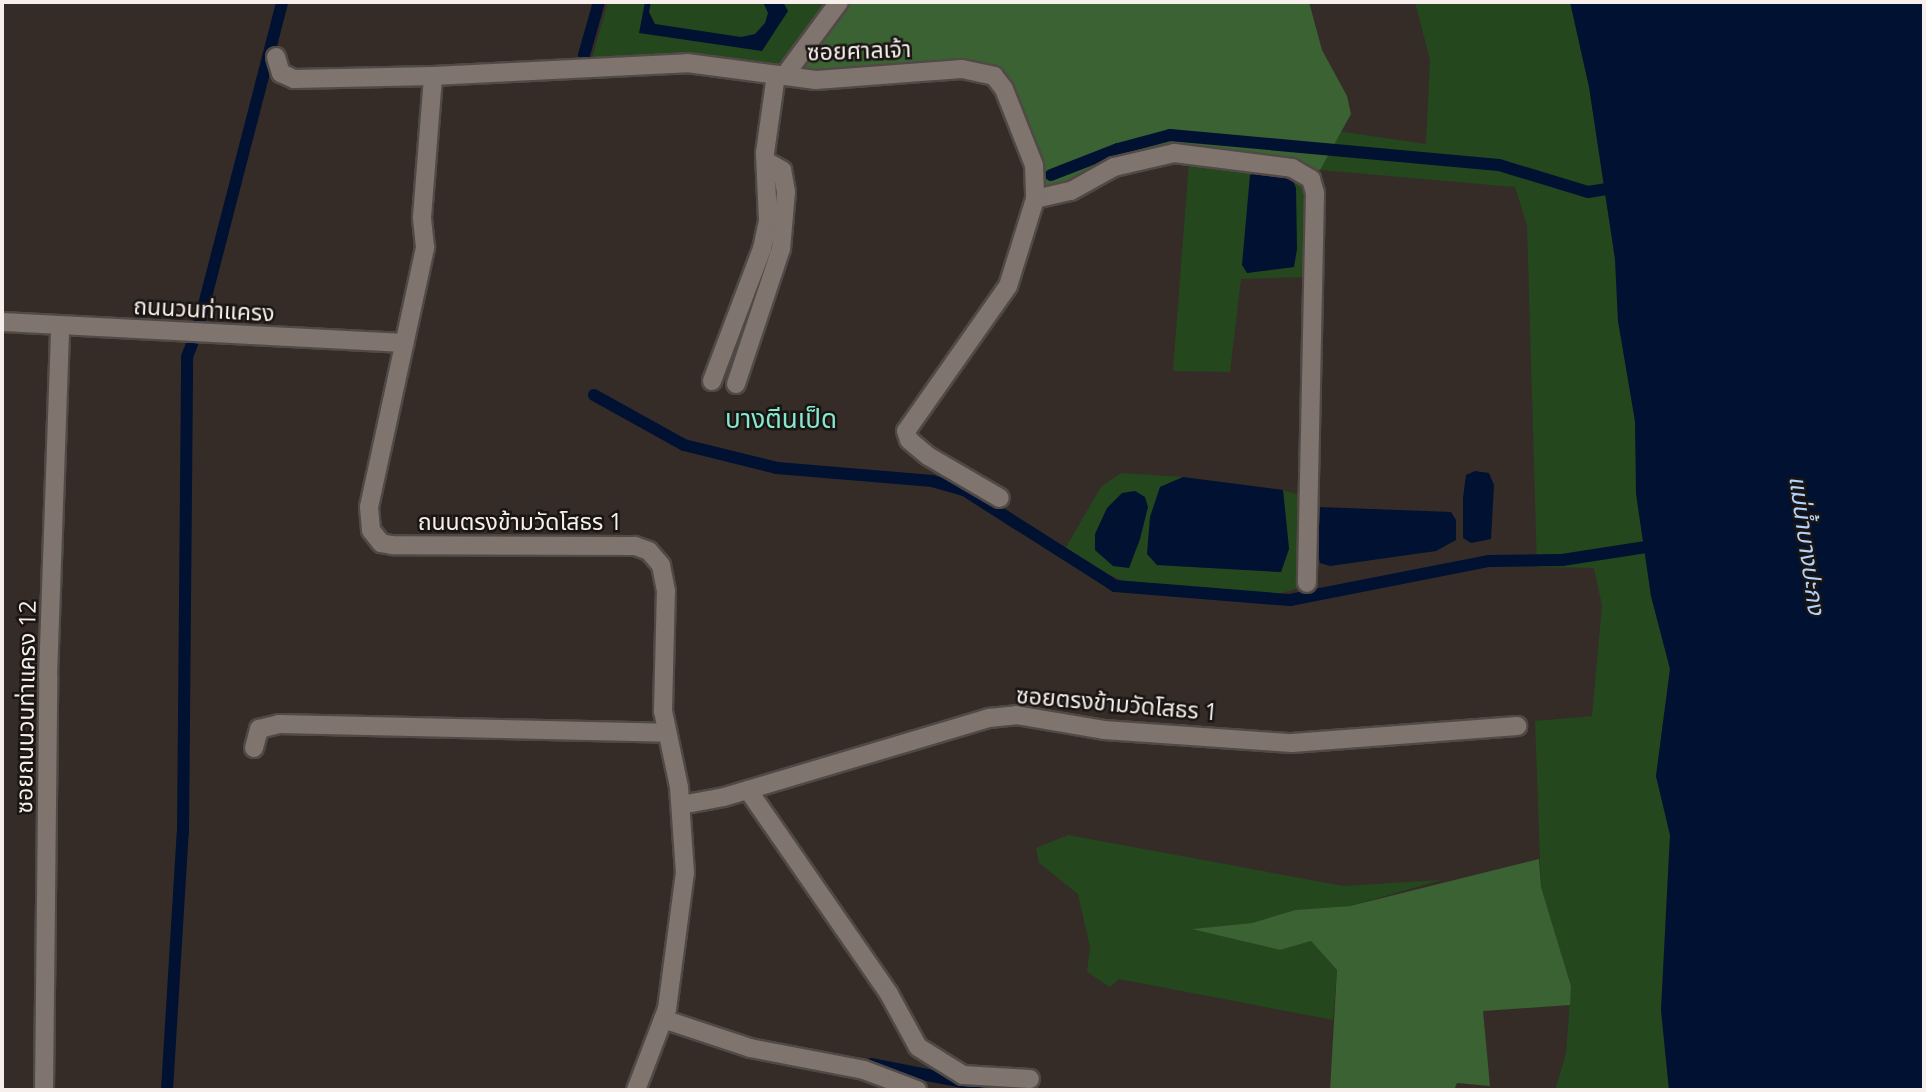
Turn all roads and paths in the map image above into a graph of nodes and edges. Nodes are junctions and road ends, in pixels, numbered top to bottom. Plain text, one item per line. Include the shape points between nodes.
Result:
1 (839, 2) edge
2 (276, 57) dead end
3 (780, 75) junction
4 (433, 76) junction
5 (765, 161) junction
6 (1035, 199) junction
7 (2, 322) edge
8 (60, 325) junction
9 (404, 343) junction
10 (712, 381) dead end
11 (736, 384) dead end
12 (1000, 498) dead end
13 (1307, 583) dead end
14 (1517, 726) dead end
15 (667, 733) junction
16 (254, 748) dead end
17 (748, 789) junction
18 (681, 805) junction
19 (663, 1019) junction
20 (1030, 1079) dead end
21 (44, 1090) edge
22 (636, 1090) edge
23 (917, 1090) edge

1 - 3 street
2 - 4 street, ซอยศาลเจ้า via 281,73 294,79
3 - 4 street, ซอยศาลเจ้า via 687,63
3 - 5 street
3 - 6 street, ซอยศาลเจ้า via 816,80 961,69 988,72 1004,89 1030,154 1037,178
4 - 9 street via 422,217 425,247
5 - 10 street via 768,220 762,249
5 - 11 street via 782,170 786,192 780,249
6 - 12 street, ซอยศาลเจ้า via 1002,296 906,431 909,440 928,456
6 - 13 street via 1071,191 1114,167 1174,153 1292,168 1311,180 1315,193
7 - 8 street, ถนนวนท่าแครง
8 - 9 street, ถนนวนท่าแครง
8 - 21 street, ซอยถนนวนท่าแครง 12 via 48,676
9 - 15 street, ถนนตรงข้ามวัดโสธร 1 via 369,507 374,539 392,545 635,547 649,551 661,565 666,591 661,686
14 - 17 street, ซอยตรงข้ามวัดโสธร 1 via 1292,743 1104,730 1016,715 981,720
15 - 16 street via 279,724 259,729
15 - 18 street, ถนนตรงข้ามวัดโสธร 1
17 - 18 street, ซอยตรงข้ามวัดโสธร 1
17 - 20 street via 890,994 918,1047 963,1075
18 - 19 street, ถนนตรงข้ามวัดโสธร 1 via 685,873
19 - 22 street, ถนนตรงข้ามวัดโสธร 1
19 - 23 street via 750,1048 864,1070

